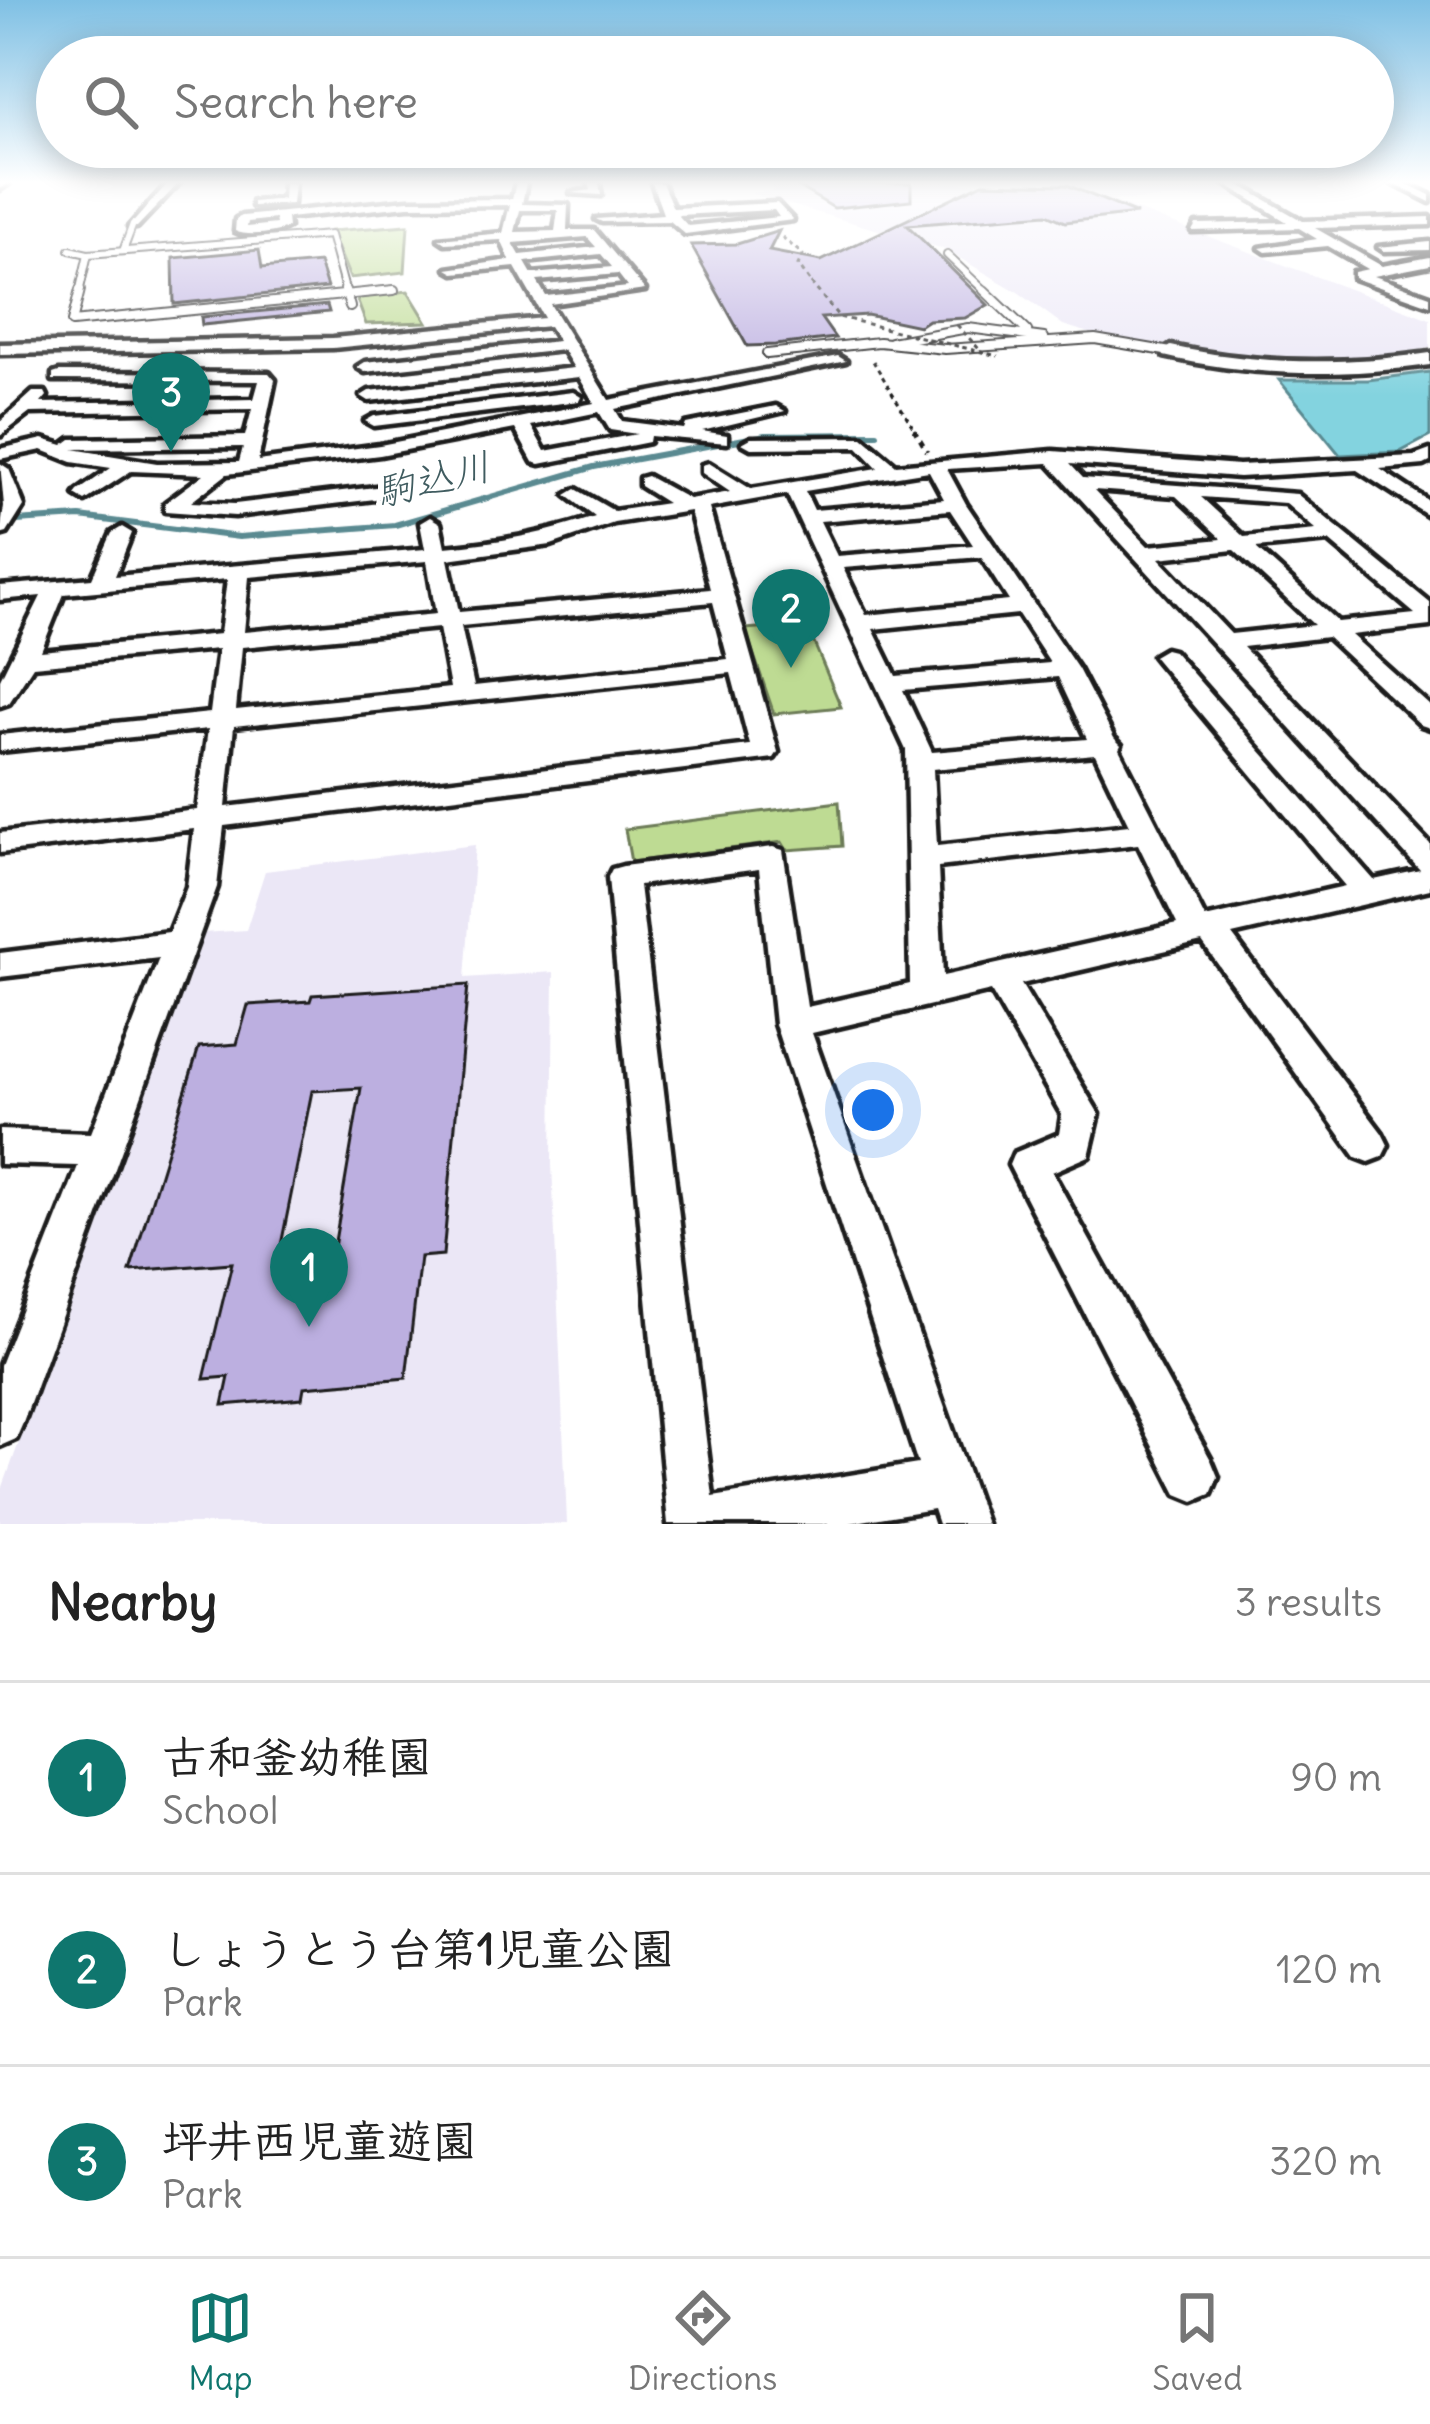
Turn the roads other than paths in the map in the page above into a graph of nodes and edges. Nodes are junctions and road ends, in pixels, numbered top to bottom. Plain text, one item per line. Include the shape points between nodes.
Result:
1 (88, 254) edge
2 (335, 254) edge
3 (514, 254) edge
4 (586, 254) edge
5 (610, 254) edge
6 (1351, 254) edge
7 (947, 255) dead end
8 (1430, 261) edge
9 (521, 267) junction
10 (454, 269) dead end
11 (622, 270) junction
12 (1379, 270) junction
13 (394, 290) dead end
14 (349, 295) junction
15 (542, 301) junction
16 (1430, 301) edge
17 (350, 307) dead end
18 (554, 321) junction
19 (25, 332) dead end
20 (1031, 334) junction
21 (367, 339) junction
22 (1055, 340) junction
23 (891, 342) junction
24 (1021, 343) junction
25 (568, 345) junction
26 (91, 348) junction
27 (1, 350) edge
28 (1171, 352) joint
29 (767, 354) dead end
30 (1430, 359) edge
31 (838, 361) road end
32 (365, 367) junction
33 (584, 372) junction
34 (59, 377) junction
35 (369, 396) junction
36 (601, 401) junction
37 (261, 404) junction
38 (26, 408) junction
39 (776, 411) dead end
40 (374, 422) junction
41 (521, 424) junction
42 (0, 431) edge
43 (670, 432) junction
44 (721, 439) dead end
45 (253, 441) junction
46 (752, 443) dead end
47 (43, 444) junction
48 (380, 450) junction
49 (0, 454) edge
50 (1430, 455) edge
51 (1053, 457) junction
52 (935, 464) junction
53 (1361, 464) junction
54 (126, 466) junction
55 (247, 468) junction
56 (0, 469) edge
57 (709, 469) dead end
58 (220, 470) junction
59 (891, 470) junction
60 (647, 482) dead end
61 (1079, 484) junction
62 (434, 486) dead end
63 (795, 490) junction
64 (1181, 490) junction
65 (85, 495) dead end
66 (576, 495) dead end
67 (750, 497) junction
68 (956, 504) junction
69 (692, 506) junction
70 (1430, 511) edge
71 (810, 516) junction
72 (610, 518) junction
73 (430, 523) dead end
74 (0, 530) edge
75 (122, 533) dead end
76 (1334, 535) junction
77 (1237, 542) junction
78 (987, 550) junction
79 (1142, 553) junction
80 (435, 554) junction
81 (832, 563) junction
82 (239, 572) junction
83 (101, 583) junction
84 (55, 588) junction
85 (0, 593) edge
86 (723, 594) junction
87 (1026, 606) junction
88 (1430, 617) edge
89 (450, 620) junction
90 (860, 623) junction
91 (1332, 630) junction
92 (230, 640) junction
93 (1225, 642) junction
94 (1165, 656) dead end
95 (25, 660) junction
96 (741, 665) junction
97 (1066, 669) junction
98 (888, 684) junction
99 (463, 693) junction
100 (0, 698) edge
101 (1430, 720) edge
102 (221, 722) junction
103 (0, 743) edge
104 (1108, 746) junction
105 (919, 762) junction
106 (209, 820) junction
107 (1149, 833) junction
108 (0, 843) edge
109 (922, 858) junction
110 (1430, 862) edge
111 (1430, 878) edge
112 (1368, 893) junction
113 (1203, 929) junction
114 (181, 943) junction
115 (0, 965) edge
116 (1000, 977) junction
117 (926, 995) junction
118 (792, 1024) junction
119 (1369, 1145) dead end
120 (0, 1147) edge
121 (103, 1150) junction
122 (12, 1359) edge
123 (0, 1423) edge
124 (1194, 1477) dead end
125 (955, 1503) edge
126 (695, 1524) edge

1 - 14 lane via 72,322
2 - 14 lane
3 - 9 street
4 - 9 street
5 - 11 street
6 - 12 street
7 - 20 lane
8 - 12 street
9 - 10 street
9 - 11 street
9 - 15 street
11 - 15 street via 638,290
12 - 16 street via 1352,272
13 - 14 lane
14 - 17 lane
15 - 18 street
18 - 21 street
18 - 25 street
19 - 27 street
20 - 22 lane
20 - 23 lane via 984,326
20 - 24 lane
21 - 26 street
21 - 32 street
22 - 24 lane
22 - 28 lane
23 - 24 lane via 945,349
23 - 29 lane
25 - 32 street
25 - 33 street
26 - 27 street
26 - 34 street
28 - 30 street via 1251,367
31 - 36 street
32 - 35 street
33 - 35 street
33 - 36 street
34 - 37 street via 263,376
34 - 38 street
35 - 40 street
36 - 40 street
36 - 41 street
36 - 43 street via 616,426
37 - 38 street
37 - 45 street
38 - 42 street
39 - 43 street
40 - 48 street
41 - 43 street via 540,458
41 - 48 street
43 - 44 street
45 - 47 street
45 - 55 street
46 - 59 street via 862,442
47 - 49 street
47 - 54 street
48 - 55 street
50 - 53 street
51 - 52 street
51 - 53 street via 1239,471
51 - 61 street
52 - 59 street
52 - 68 street
53 - 70 street
54 - 58 street
54 - 65 street
55 - 58 street
56 - 74 street via 14,506
57 - 67 street
58 - 62 street via 172,507 235,509
59 - 63 street
60 - 69 street
61 - 64 street
61 - 79 street
63 - 67 street
63 - 71 street
64 - 76 street via 1290,498
64 - 77 street
66 - 72 street
67 - 69 street
68 - 71 street
68 - 78 street
69 - 72 street
69 - 86 street
71 - 81 street
72 - 80 street via 551,539
73 - 80 street
75 - 83 street
76 - 77 street
76 - 88 street
77 - 79 street
77 - 91 street
78 - 81 street
78 - 87 street
79 - 93 street
80 - 82 street
80 - 89 street
81 - 90 street
82 - 83 street
82 - 92 street
83 - 84 street
84 - 85 street
84 - 95 street
86 - 89 street
86 - 96 street
87 - 90 street
87 - 97 street
88 - 91 street
89 - 92 street
89 - 99 street
90 - 98 street
91 - 93 street
91 - 101 street
92 - 95 street
92 - 102 street
93 - 110 street
94 - 112 street
95 - 100 street
96 - 99 street
96 - 106 street via 765,752
97 - 98 street
97 - 104 street
98 - 105 street
99 - 102 street
102 - 103 street
102 - 106 street
104 - 105 street
104 - 107 street
105 - 109 street
106 - 108 street
106 - 114 street via 202,886
107 - 109 street
107 - 113 street
109 - 117 street
111 - 112 street
112 - 113 street
113 - 116 street
113 - 119 street
114 - 115 street
114 - 121 street
116 - 117 street
116 - 124 street via 1082,1114 1076,1144 1028,1165
117 - 118 street
118 - 125 street
118 - 126 street via 773,857 623,877
120 - 121 street
121 - 122 street
122 - 123 street
125 - 126 street

